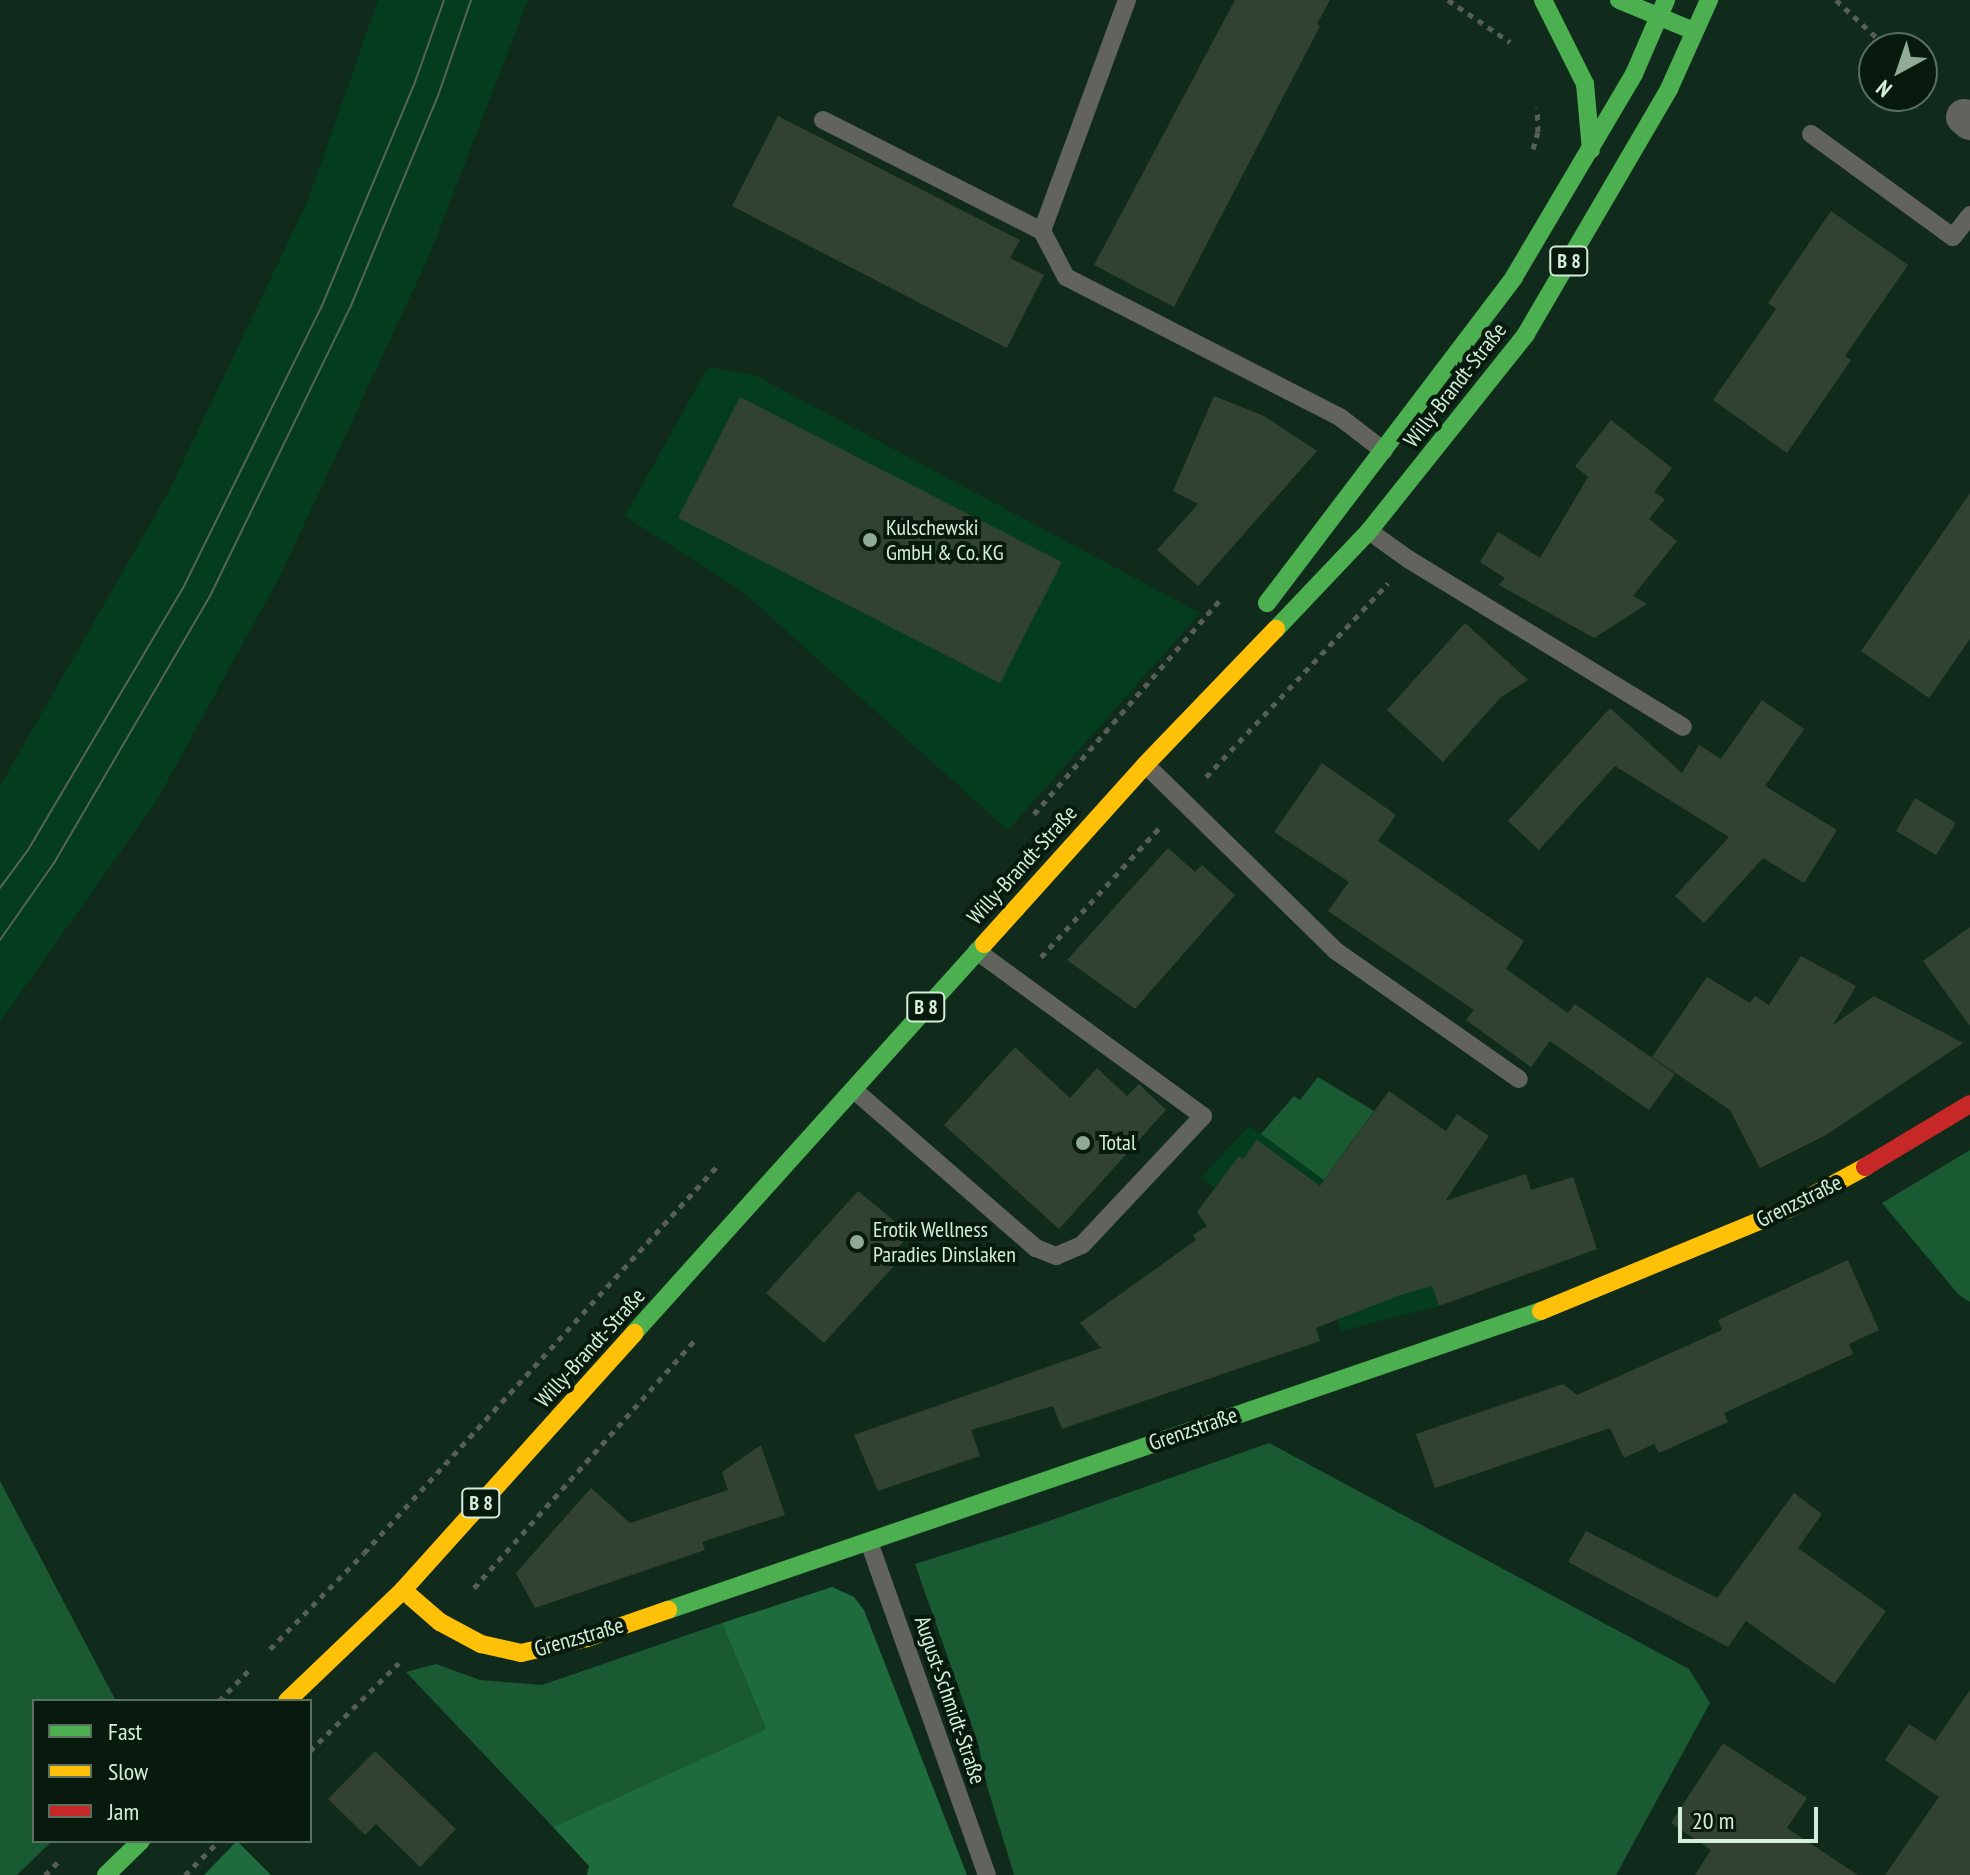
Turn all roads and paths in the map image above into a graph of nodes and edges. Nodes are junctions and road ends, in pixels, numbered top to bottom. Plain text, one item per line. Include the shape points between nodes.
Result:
1 (1127, 0) edge
2 (1448, 0) edge
3 (1543, 0) edge
4 (1619, 0) edge
5 (1709, 0) edge
6 (1836, 0) edge
7 (1663, 8) edge
8 (1695, 32) junction
9 (1871, 32) edge
10 (1514, 48) dead end
11 (1537, 93) dead end
12 (823, 120) dead end
13 (1811, 134) dead end
14 (1591, 150) junction
15 (1530, 163) dead end
16 (1970, 215) edge
17 (1042, 231) junction
18 (1383, 451) junction
19 (1416, 473) junction
20 (1369, 531) junction
21 (1232, 586) dead end
22 (1259, 614) dead end
23 (1240, 639) dead end
24 (1683, 727) dead end
25 (1145, 765) junction
26 (1028, 821) dead end
27 (977, 951) junction
28 (1519, 1079) dead end
29 (854, 1090) junction
30 (1970, 1104) edge
31 (721, 1162) dead end
32 (868, 1540) junction
33 (403, 1590) junction
34 (440, 1622) junction
35 (221, 1699) edge
36 (289, 1699) edge
37 (312, 1749) edge
38 (139, 1843) edge
39 (217, 1843) edge
40 (106, 1875) edge
41 (185, 1875) edge
42 (987, 1875) edge

1 - 17 lane
2 - 10 path
3 - 14 main road via 1585,84
4 - 7 main road
5 - 8 main road, Willy-Brandt-Straße / B 8
6 - 9 path
7 - 8 main road
7 - 14 main road, B 8
8 - 19 main road, Willy-Brandt-Straße / B 8 via 1669,89 1526,334
11 - 15 path via 1538,132
12 - 17 lane
13 - 16 lane via 1953,237
14 - 18 main road, B 8 via 1514,277
17 - 18 lane via 1066,277 1341,418
18 - 19 lane
18 - 22 main road, B 8
19 - 20 main road, Willy-Brandt-Straße / B 8
20 - 24 lane
20 - 25 main road, Willy-Brandt-Straße / B 8
21 - 26 path
23 - 25 main road, B 8
25 - 27 main road, Willy-Brandt-Straße / B 8
25 - 28 lane via 1336,951
27 - 29 main road, Willy-Brandt-Straße / B 8
27 - 29 lane via 1203,1116 1082,1245 1056,1256 1036,1248
29 - 33 main road, Willy-Brandt-Straße / B 8
30 - 32 main road, Grenzstraße via 1788,1209 1532,1315
31 - 35 path via 364,1553
32 - 34 main road, Grenzstraße via 587,1638 521,1653 481,1644
32 - 42 lane, August-Schmidt-Straße
33 - 34 main road, Grenzstraße
33 - 36 main road, Willy-Brandt-Straße / B 8
34 - 37 path
38 - 40 main road
39 - 41 path

